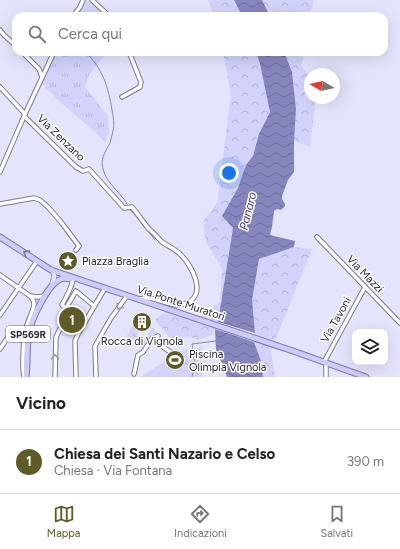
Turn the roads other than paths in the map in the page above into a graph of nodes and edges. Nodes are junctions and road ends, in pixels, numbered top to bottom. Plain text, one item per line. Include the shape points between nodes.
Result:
1 (83, 0) edge
2 (92, 0) edge
3 (76, 12) edge
4 (105, 12) edge
5 (0, 30) edge
6 (12, 42) edge
7 (26, 56) edge
8 (52, 56) edge
9 (131, 56) edge
10 (42, 77) junction
11 (0, 86) edge
12 (122, 97) dead end
13 (25, 115) junction
14 (0, 172) edge
15 (0, 204) edge
16 (0, 237) edge
17 (317, 237) dead end
18 (76, 250) dead end
19 (37, 261) junction
20 (52, 270) junction
21 (0, 275) edge
22 (73, 279) junction
23 (79, 280) junction
24 (52, 285) junction
25 (365, 287) junction
26 (18, 288) junction
27 (105, 288) junction
28 (46, 295) junction
29 (30, 296) junction
30 (127, 296) junction
31 (138, 299) junction
32 (94, 306) junction
33 (66, 308) junction
34 (0, 315) edge
35 (400, 323) edge
36 (25, 330) junction
37 (158, 336) dead end
38 (152, 339) junction
39 (0, 349) edge
40 (173, 354) dead end
41 (325, 362) junction
42 (134, 374) dead end
43 (25, 377) edge
44 (55, 377) edge
45 (76, 377) edge
46 (96, 377) edge
47 (326, 377) edge
48 (366, 377) edge

1 - 3 street
2 - 4 street
5 - 6 street
7 - 10 street via 39,69
8 - 10 street
9 - 12 street via 142,82 140,87
10 - 13 street
11 - 13 street, Via Zenzano
13 - 14 street
13 - 31 street, Via Zenzano via 76,167 90,169 124,208 132,207 163,242 180,253 193,271 197,290 191,301 171,304 147,298
15 - 18 street via 34,198 40,200 79,246
19 -> 16 main road
17 - 25 street, Via Mazzi
19 - 20 main road
19 - 26 street
20 - 23 main road
20 - 24 main road
21 - 26 street
22 - 23 main road
22 - 24 main road via 62,278
22 - 33 street via 62,305
23 - 27 main road, Via Ponte Muratori
24 - 28 main road, SP569R
25 - 35 street, Via Mazzi
25 - 41 street, Via Tavoni
26 - 29 street
26 - 34 street
27 - 30 main road, Via Ponte Muratori
27 - 32 street
28 - 29 street
28 - 43 main road, SP569R via 35,314 29,332
29 - 36 street via 34,303
30 - 31 main road, Via Ponte Muratori
30 -> 46 street via 95,346
31 - 41 main road, Via Ponte Muratori
32 - 33 street via 76,291
32 - 45 street via 75,341
44 -> 33 street via 56,337 64,321
36 - 39 street via 20,337 8,337
36 - 43 street
37 - 38 street
38 - 40 street
38 - 42 street via 138,355
41 - 47 street
41 - 48 main road

